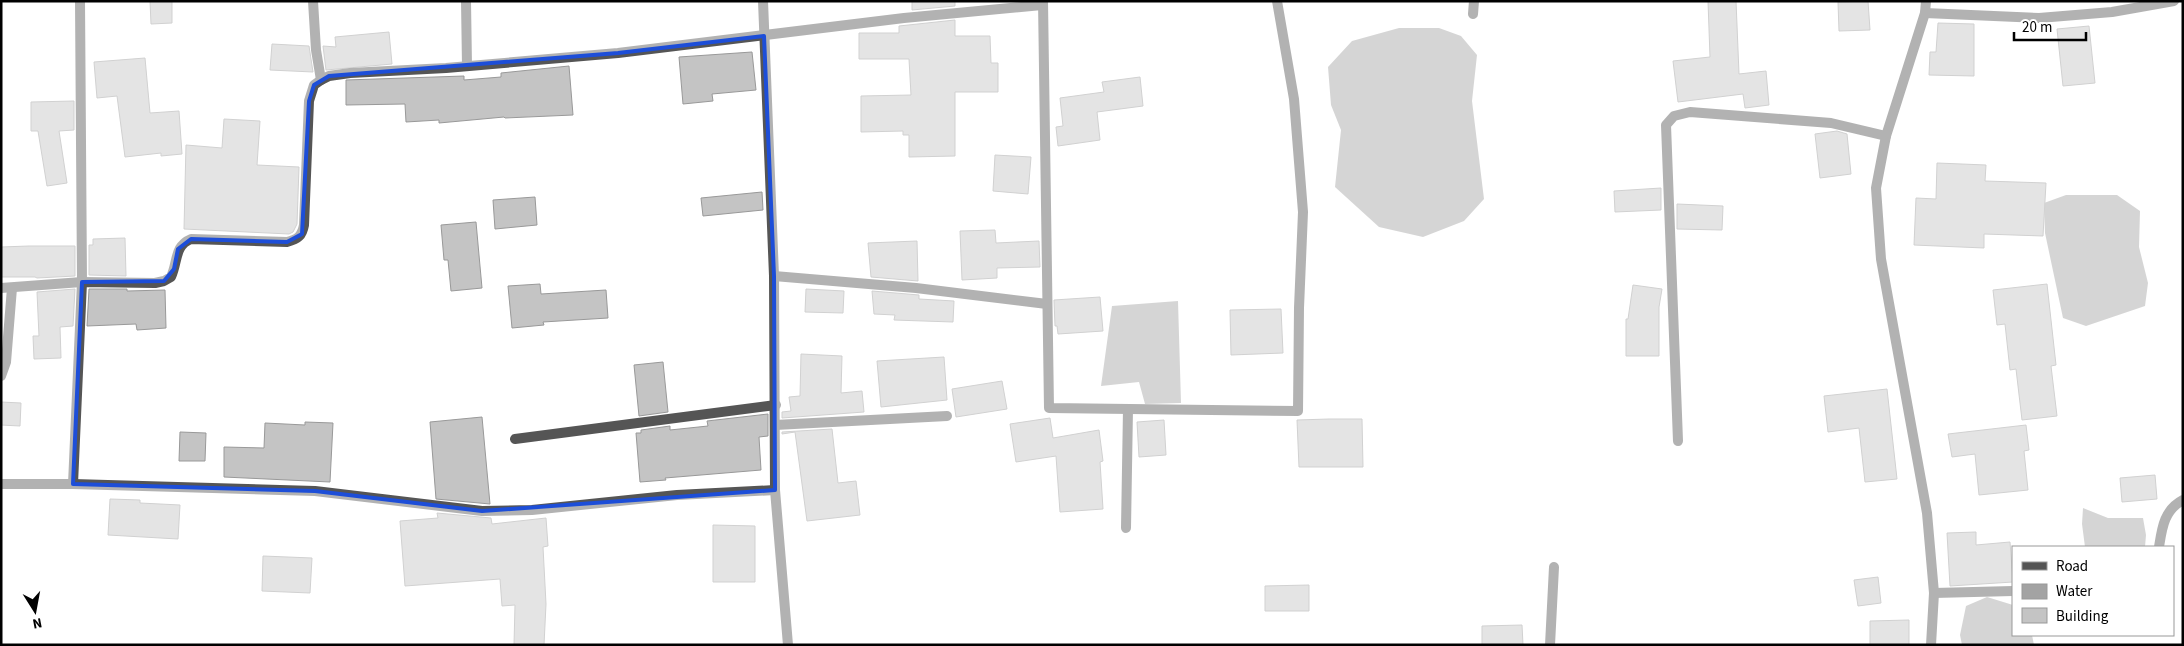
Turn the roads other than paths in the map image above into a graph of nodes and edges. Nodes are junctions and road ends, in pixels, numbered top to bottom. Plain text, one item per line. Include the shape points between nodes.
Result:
1 (80, 1) edge
2 (314, 1) edge
3 (466, 1) edge
4 (762, 1) edge
5 (1277, 1) edge
6 (1474, 1) edge
7 (1926, 1) edge
8 (2174, 1) edge
9 (1043, 3) edge
10 (1925, 13) junction
11 (1473, 14) dead end
12 (764, 36) junction
13 (467, 66) junction
14 (321, 80) junction
15 (1886, 136) junction
16 (774, 276) junction
17 (82, 282) junction
18 (6, 288) edge
19 (1047, 304) junction
20 (1, 376) edge
21 (776, 405) junction
22 (1128, 408) junction
23 (947, 416) dead end
24 (775, 425) junction
25 (515, 439) dead end
26 (1678, 441) dead end
27 (1, 484) edge
28 (73, 484) junction
29 (775, 490) junction
30 (2183, 500) edge
31 (1126, 528) dead end
32 (2159, 546) edge
33 (1554, 567) dead end
34 (2012, 591) edge
35 (1934, 593) junction
36 (788, 645) edge
37 (1550, 645) edge
38 (1931, 645) edge

1 - 17 street
2 - 14 street
3 - 13 street
4 - 12 street
5 - 22 street via 1294,99 1303,212 1298,411
6 - 11 street
7 - 10 street
8 - 10 street via 2112,12 2039,18
9 - 12 street
9 - 19 street
10 - 15 street
12 - 13 street
12 - 16 street
13 - 14 street via 350,73
14 - 17 street via 314,86 309,101 302,234 288,242 191,238 178,249 171,277 164,281
15 - 26 street via 1831,123 1690,112 1674,116 1666,125
15 - 35 street via 1876,188 1880,259 1927,513
16 - 19 street via 916,288
16 - 21 street
17 - 18 street
17 - 28 street
18 - 20 street via 6,362
19 - 22 street via 1049,408
21 - 24 street
21 - 25 street
22 - 31 street
23 - 24 street
24 - 29 street
27 - 28 street
28 - 29 street via 315,491 482,511 532,510 676,495
29 - 36 street
30 - 32 street via 2174,505 2163,523
33 - 37 street
34 - 35 street
35 - 38 street

